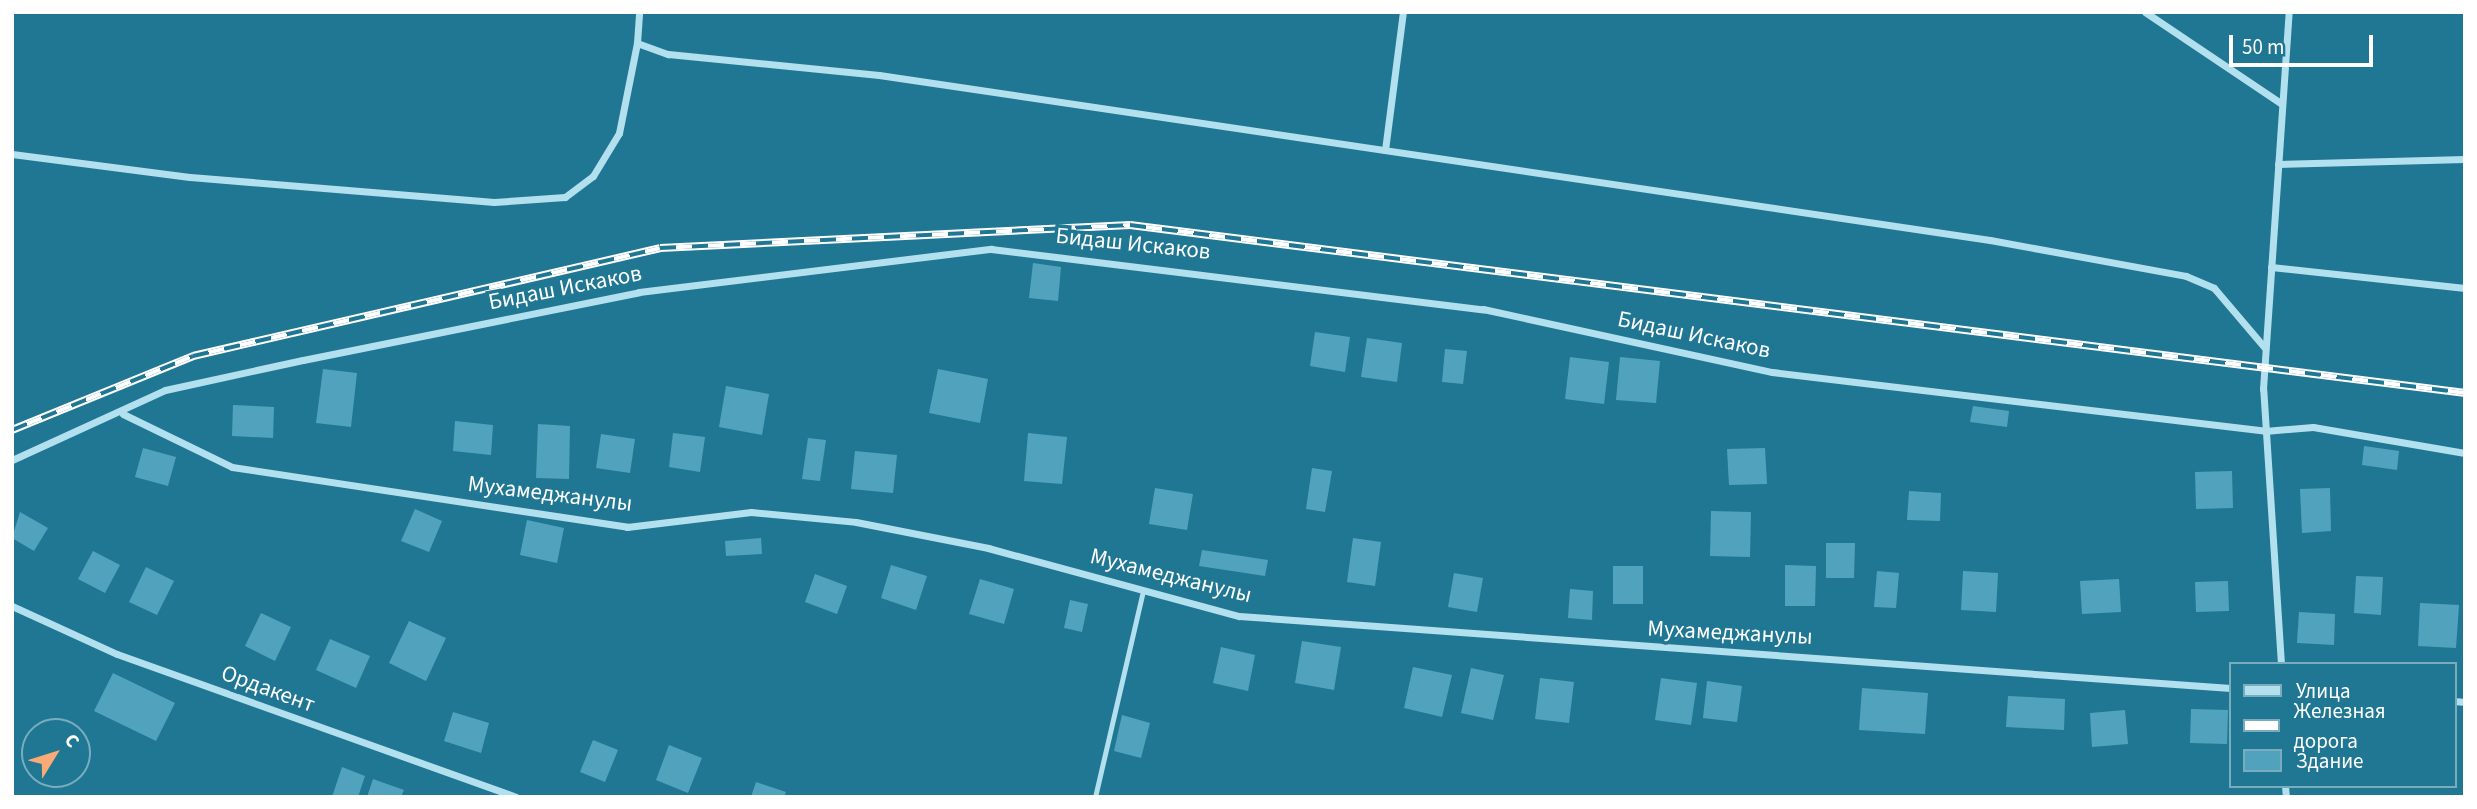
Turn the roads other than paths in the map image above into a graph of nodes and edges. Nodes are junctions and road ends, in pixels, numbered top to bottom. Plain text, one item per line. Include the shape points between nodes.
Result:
1 (639, 12) edge
2 (1403, 12) edge
3 (2145, 12) edge
4 (2289, 12) edge
5 (637, 43) junction
6 (2282, 104) junction
7 (1385, 150) junction
8 (12, 154) edge
9 (2465, 159) edge
10 (2278, 164) junction
11 (2271, 267) junction
12 (2465, 288) edge
13 (2265, 348) junction
14 (123, 414) junction
15 (2265, 431) junction
16 (2465, 453) edge
17 (12, 460) edge
18 (1143, 590) junction
19 (12, 606) edge
20 (2281, 662) edge
21 (2228, 688) edge
22 (516, 797) edge
23 (1096, 797) edge

1 - 5 street
2 - 7 street
3 - 6 street
4 - 6 street
5 - 7 street via 668,54 879,75
5 - 8 street via 619,133 593,176 565,197 494,202 190,177
6 - 10 street
7 - 13 street via 2186,276 2214,288
9 - 10 street
10 - 11 street
11 - 12 street
11 - 13 street
13 - 15 street
14 - 15 street, Бидаш Искаков via 165,390 639,292 991,249 1483,309 1772,372
14 - 17 street, Бидаш Искаков
14 - 18 street, Мухамеджанулы via 246,469 627,527 751,512 856,522 988,548
15 - 16 street, Бидаш Искаков via 2313,427
15 - 20 street
18 - 21 street, Мухамеджанулы via 1239,616 1407,632
18 - 23 lane
19 - 22 street, Ордакент via 117,654

